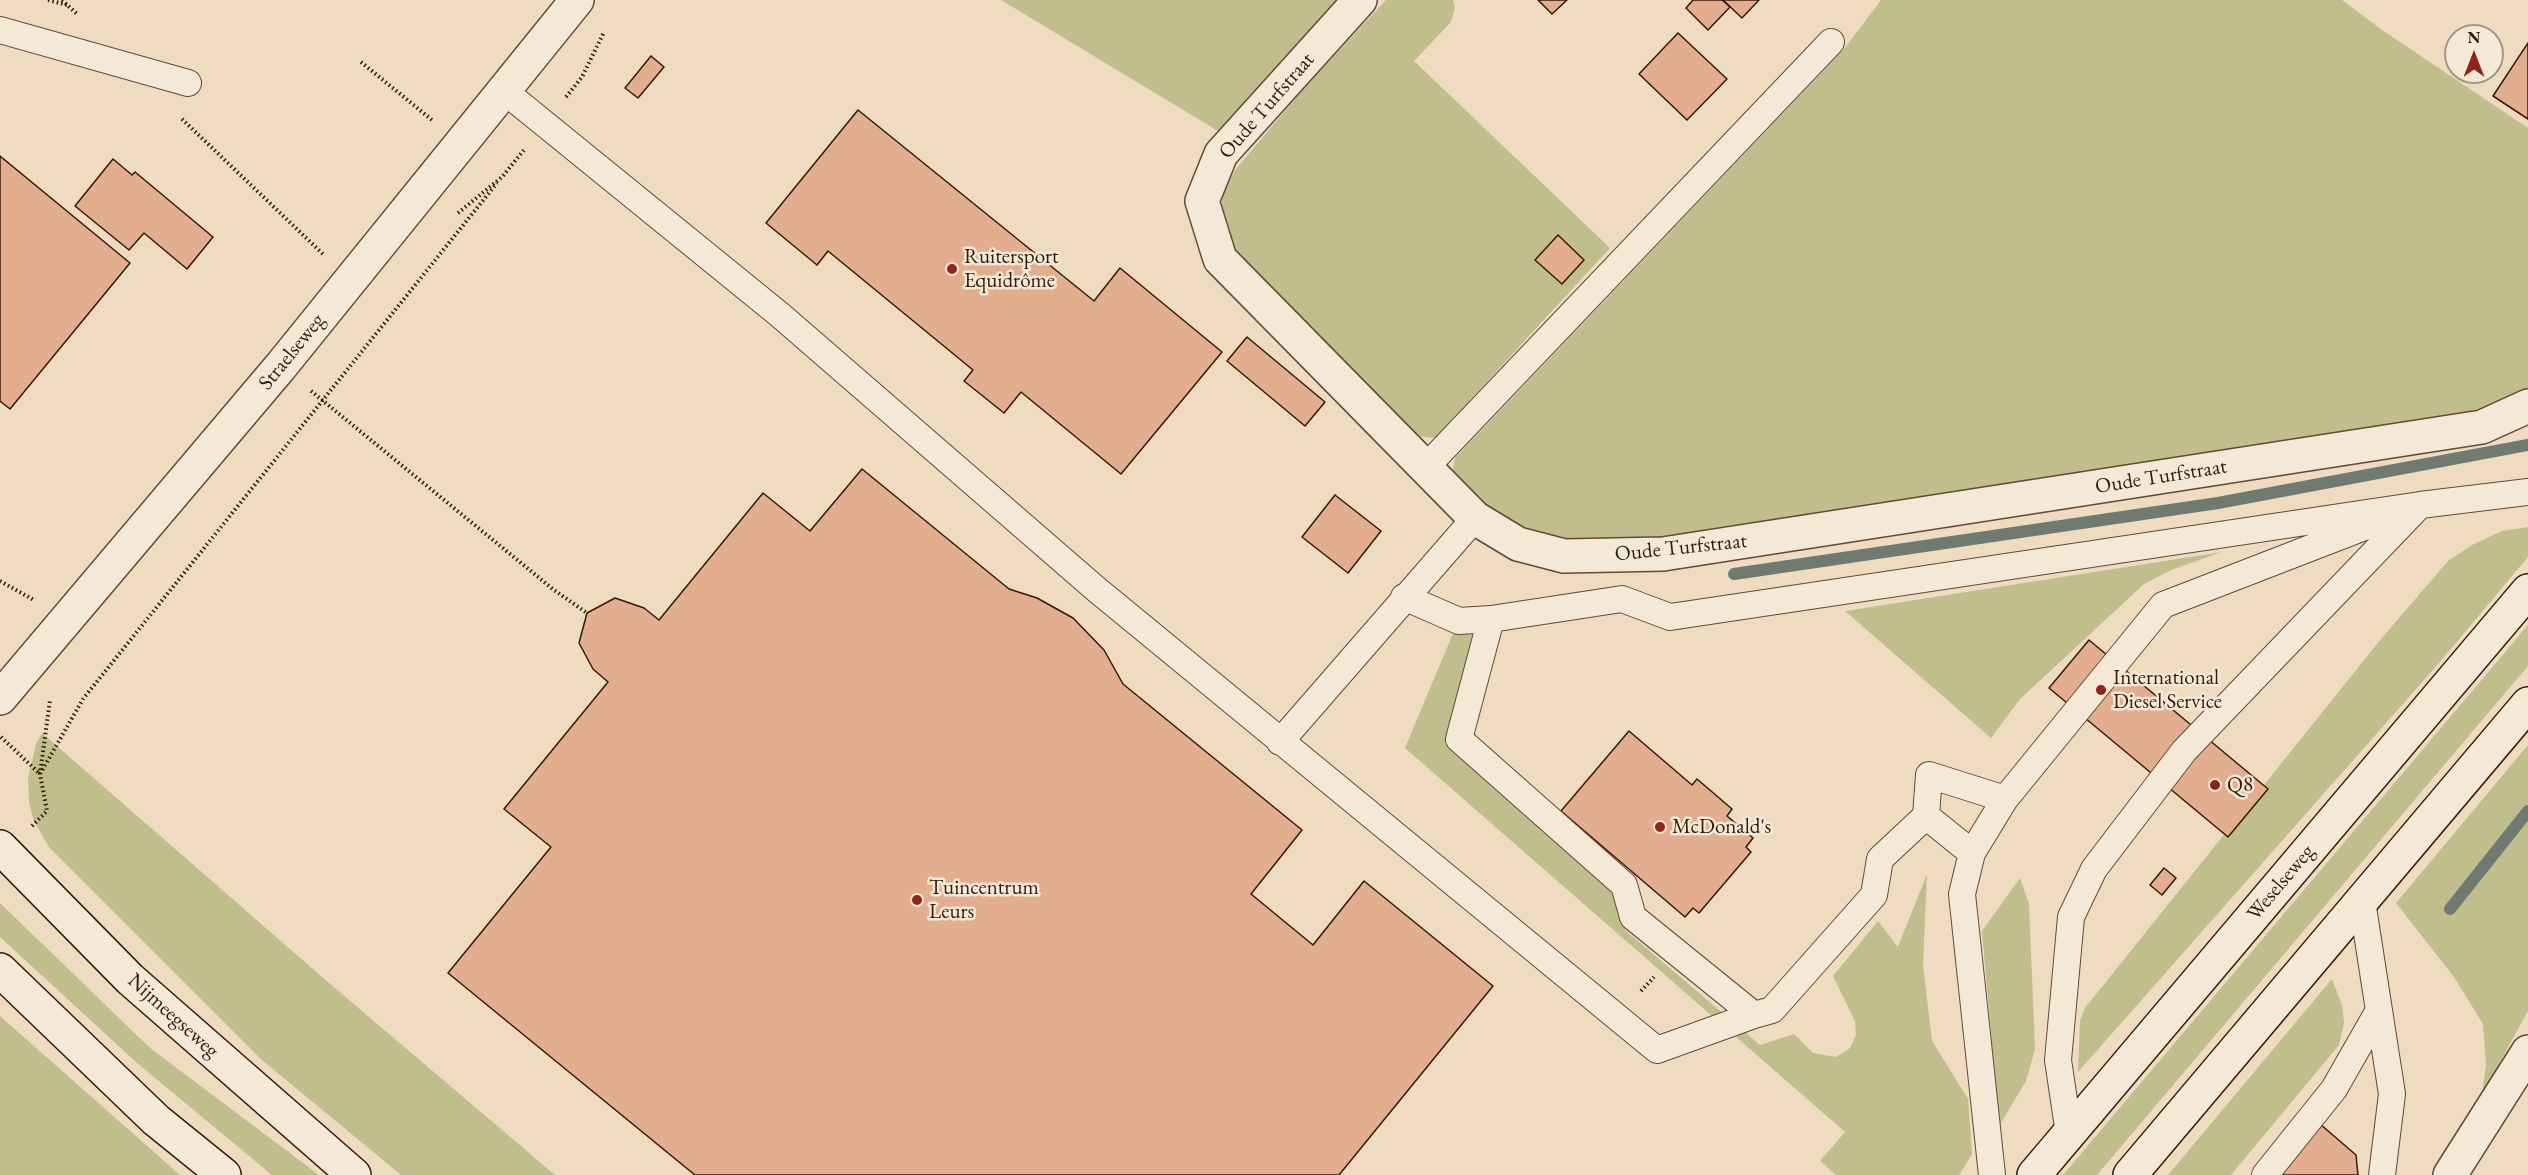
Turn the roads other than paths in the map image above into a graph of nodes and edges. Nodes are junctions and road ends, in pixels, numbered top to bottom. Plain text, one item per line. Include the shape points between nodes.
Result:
1 (577, 0) edge
2 (1360, 0) edge
3 (0, 30) edge
4 (1831, 42) dead end
5 (188, 83) dead end
6 (503, 90) junction
7 (2528, 406) edge
8 (1425, 468) junction
9 (2528, 492) edge
10 (2420, 505) junction
11 (1474, 518) junction
12 (2528, 591) edge
13 (1404, 597) junction
14 (1491, 619) junction
15 (0, 698) edge
16 (2528, 704) edge
17 (1280, 742) junction
18 (2006, 800) junction
19 (1926, 816) junction
20 (3, 850) edge
21 (1972, 853) junction
22 (2362, 901) junction
23 (0, 970) edge
24 (2378, 1012) junction
25 (1754, 1015) junction
26 (2528, 1052) edge
27 (2069, 1134) junction
28 (224, 1175) edge
29 (354, 1175) edge
30 (1992, 1175) edge
31 (2034, 1175) edge
32 (2130, 1175) edge
33 (2265, 1175) edge
34 (2382, 1175) edge
35 (2450, 1175) edge

1 - 6 street, Straelseweg
2 - 8 street, Oude Turfstraat via 1221,154 1202,201 1220,258
3 - 5 lane
4 - 8 lane
6 - 15 street, Straelseweg via 281,366
6 - 17 lane via 780,315 1096,589
7 - 11 street, Oude Turfstraat via 2482,427 1663,554 1564,556 1518,544
8 - 11 street, Oude Turfstraat
9 - 10 lane
10 - 14 lane via 1671,617 1622,599
10 - 18 lane via 2163,605
10 - 27 lane via 2184,752 2094,868 2071,917 2058,1060
11 - 13 lane
12 - 27 street, Weselseweg
13 - 14 lane via 1459,621
13 - 17 lane
14 - 25 lane via 1459,739 1624,885 1634,916
16 - 22 street
17 - 25 lane via 1657,1050
18 - 19 lane via 1929,776
18 - 21 lane
19 - 21 lane
19 - 25 lane via 1880,859 1874,895 1772,1010
20 - 29 street, Nijmeegseweg via 130,979
21 - 30 lane via 1962,894
22 - 24 lane
22 - 32 street
23 - 28 street via 156,1120
24 - 33 lane via 2334,1089
24 - 34 lane via 2392,1094
26 - 35 street
27 - 31 street, Weselseweg

